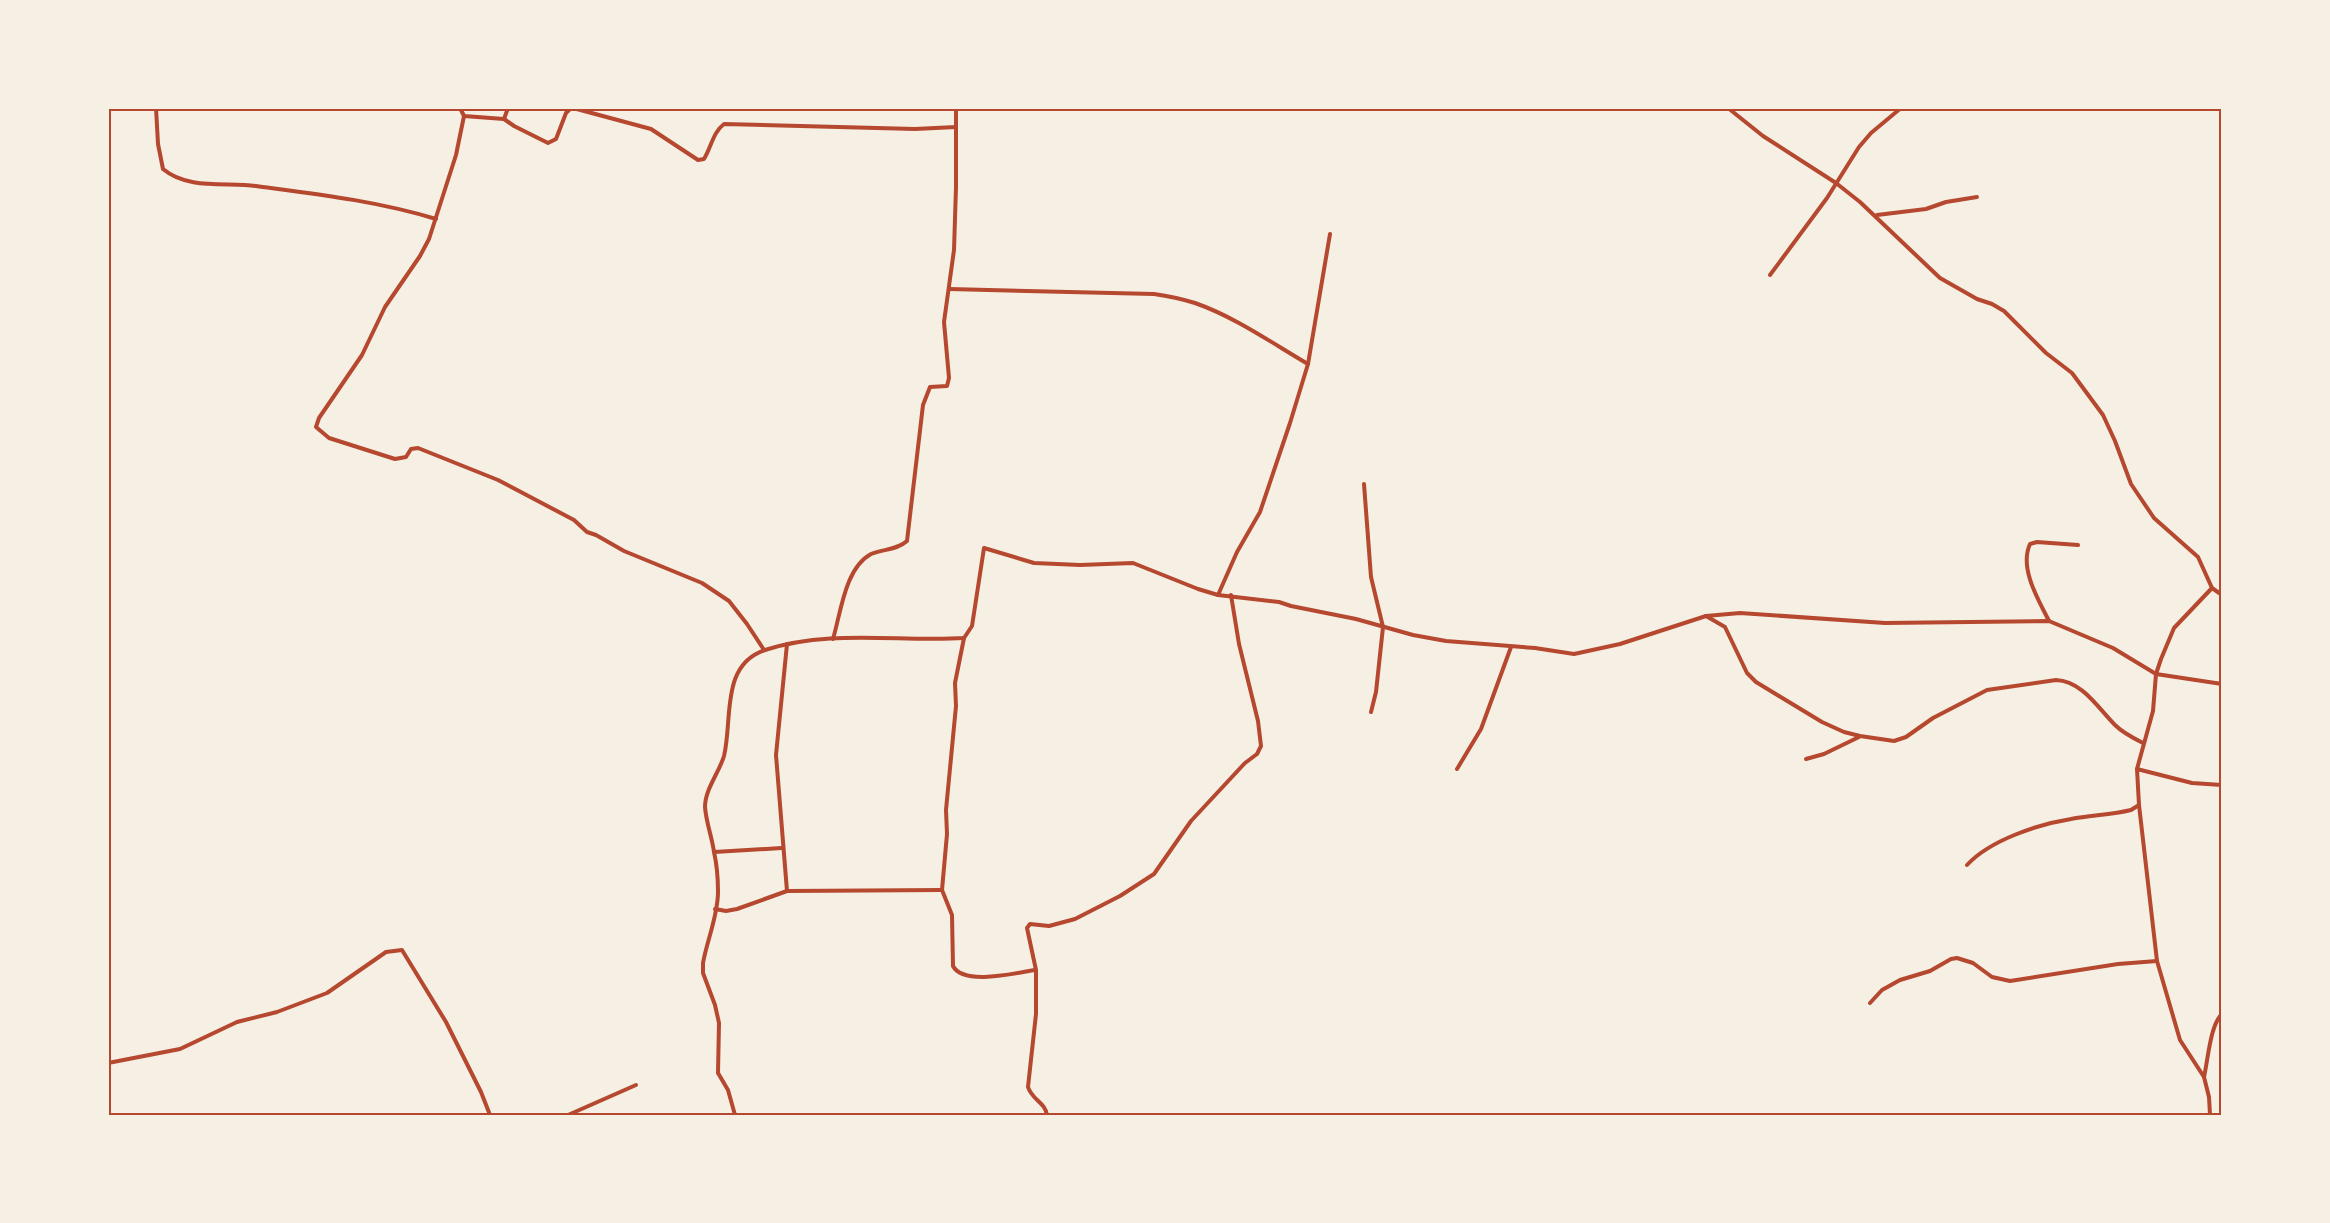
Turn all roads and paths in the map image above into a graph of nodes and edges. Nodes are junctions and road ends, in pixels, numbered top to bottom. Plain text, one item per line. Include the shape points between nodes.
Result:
1 (156, 108) edge
2 (508, 108) edge
3 (572, 108) edge
4 (956, 108) edge
5 (1728, 108) edge
6 (1900, 108) edge
7 (462, 111) edge
8 (504, 119) junction
9 (956, 126) junction
10 (1836, 183) junction
11 (1977, 197) dead end
12 (1876, 215) junction
13 (436, 219) junction
14 (1330, 234) dead end
15 (1770, 275) dead end
16 (949, 289) junction
17 (1308, 364) junction
18 (1364, 484) dead end
19 (2078, 545) dead end
20 (2212, 588) junction
21 (1218, 595) junction
22 (2222, 595) edge
23 (1231, 596) junction
24 (1706, 616) junction
25 (2049, 621) junction
26 (1383, 627) junction
27 (964, 638) junction
28 (833, 639) junction
29 (787, 644) junction
30 (1511, 647) junction
31 (764, 650) junction
32 (2156, 674) junction
33 (2222, 684) edge
34 (1371, 712) dead end
35 (1860, 736) junction
36 (2143, 743) junction
37 (1806, 759) dead end
38 (1457, 769) dead end
39 (2138, 769) junction
40 (2222, 785) edge
41 (2139, 805) junction
42 (782, 848) junction
43 (714, 852) junction
44 (1967, 865) dead end
45 (942, 890) junction
46 (787, 891) junction
47 (715, 909) junction
48 (2157, 961) junction
49 (1036, 970) junction
50 (1870, 1003) dead end
51 (2222, 1014) edge
52 (108, 1063) edge
53 (2204, 1077) junction
54 (636, 1085) dead end
55 (490, 1115) edge
56 (568, 1115) edge
57 (735, 1115) edge
58 (1047, 1115) edge
59 (2210, 1115) edge

1 - 13 street via 163,169 170,176 198,183 255,186 395,206
2 - 8 street
3 - 8 street via 566,113 556,139 548,143
3 - 9 street via 651,129 698,160 705,159 724,124 915,129
4 - 9 street
5 - 10 street via 1763,136
6 - 10 street via 1859,147
7 - 8 street
7 - 13 street via 456,155
9 - 16 street via 954,250
10 - 12 street
10 - 15 street
11 - 12 street
12 - 20 street via 1940,278 2004,311 2072,373 2103,415 2131,484 2154,518 2198,557
13 - 31 street via 420,256 385,307 362,355 316,427 328,438 387,457 406,457 411,449 418,448 498,480 574,519 587,532 624,551 710,587 729,601
14 - 17 street
16 - 17 street via 1154,294 1184,300 1243,326
16 - 28 street via 944,322 949,378 947,386 930,387 923,405 907,541 902,546 873,553 854,568
17 - 21 street via 1260,512
18 - 26 street via 1371,577
19 - 25 street via 2037,542 2028,549 2029,574
20 - 22 street
20 - 32 street via 2174,628
21 - 23 street
21 - 27 street via 1132,563 1034,563 984,548 972,626
23 - 26 street via 1329,612
23 - 49 street via 1261,738 1257,754 1191,821 1154,874 1076,919 1049,926 1030,924 1027,928
24 - 25 street via 1746,614 1885,623
24 - 30 street via 1620,644 1574,654
24 - 35 street via 1725,627 1747,673 1756,682 1822,722
25 - 32 street via 2113,648
26 - 30 street via 1446,641
26 - 34 street
27 - 28 street
27 - 45 street via 955,683 957,706
28 - 29 street
29 - 31 street
29 - 42 street via 776,755
30 - 38 street via 1480,729
31 - 43 street via 742,662 736,676 724,757 705,805
32 - 33 street
32 - 36 street via 2153,711
35 - 36 street via 1894,741 1987,690 2065,680 2094,700 2123,732
35 - 37 street
36 - 39 street
39 - 40 street via 2186,782
39 - 41 street
41 - 44 street via 2131,810 2064,820 2010,837 1977,854
41 - 48 street
42 - 43 street
42 - 46 street
43 - 47 street via 718,894
45 - 46 street
45 - 49 street via 952,915 956,971 963,976 996,976
46 - 47 street via 737,909
47 - 57 street via 703,973 719,1023 718,1073
48 - 50 street via 2010,981 1992,977 1973,963 1957,958 1900,980 1882,990
48 - 53 street via 2180,1040
49 - 58 street via 1028,1088 1043,1104
51 - 53 street via 2214,1027
52 - 55 street via 180,1049 237,1022 327,993 386,951 402,950 446,1022
53 - 59 street
54 - 56 street

